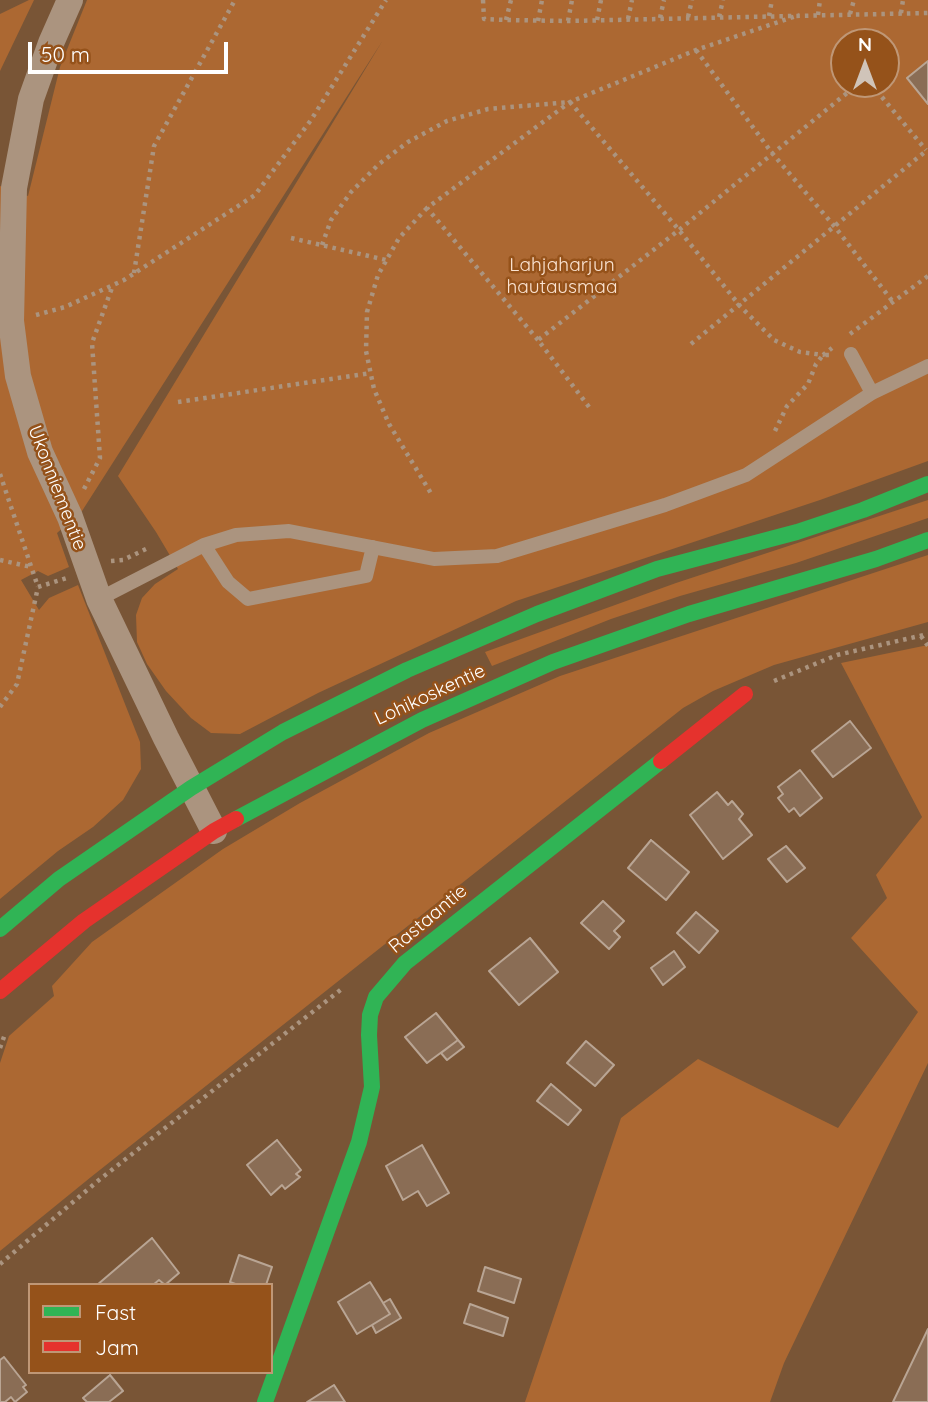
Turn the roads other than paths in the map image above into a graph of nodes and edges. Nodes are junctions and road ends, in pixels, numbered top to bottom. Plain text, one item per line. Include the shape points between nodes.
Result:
1 (70, 0) edge
2 (851, 354) road end
3 (928, 366) edge
4 (9, 379) edge
5 (872, 393) junction
6 (928, 484) edge
7 (928, 540) edge
8 (204, 545) junction
9 (373, 547) junction
10 (99, 599) junction
11 (745, 694) dead end
12 (191, 788) junction
13 (215, 831) junction
14 (0, 929) edge
15 (0, 991) edge
16 (265, 1402) edge

1 - 4 street, Ukonniementie via 30,99 14,188
2 - 5 lane
3 - 5 lane
4 - 10 street, Ukonniementie via 70,517
5 - 9 lane via 746,475 563,537 498,556 434,559
6 - 12 main road, Lohikoskentie via 797,531 657,569 537,614 407,670 283,732
7 - 13 main road, Lohikoskentie via 689,614 553,662 422,720
8 - 9 lane via 236,535 289,531
8 - 9 lane via 228,582 248,599 366,576
8 - 10 lane
10 - 12 street, Ukonniementie
11 - 16 main road, Rastaantie via 405,963 376,997 369,1035 372,1087 359,1142
12 - 13 street, Ukonniementie
12 - 14 main road, Lohikoskentie via 59,879
13 - 15 main road, Lohikoskentie via 84,921

